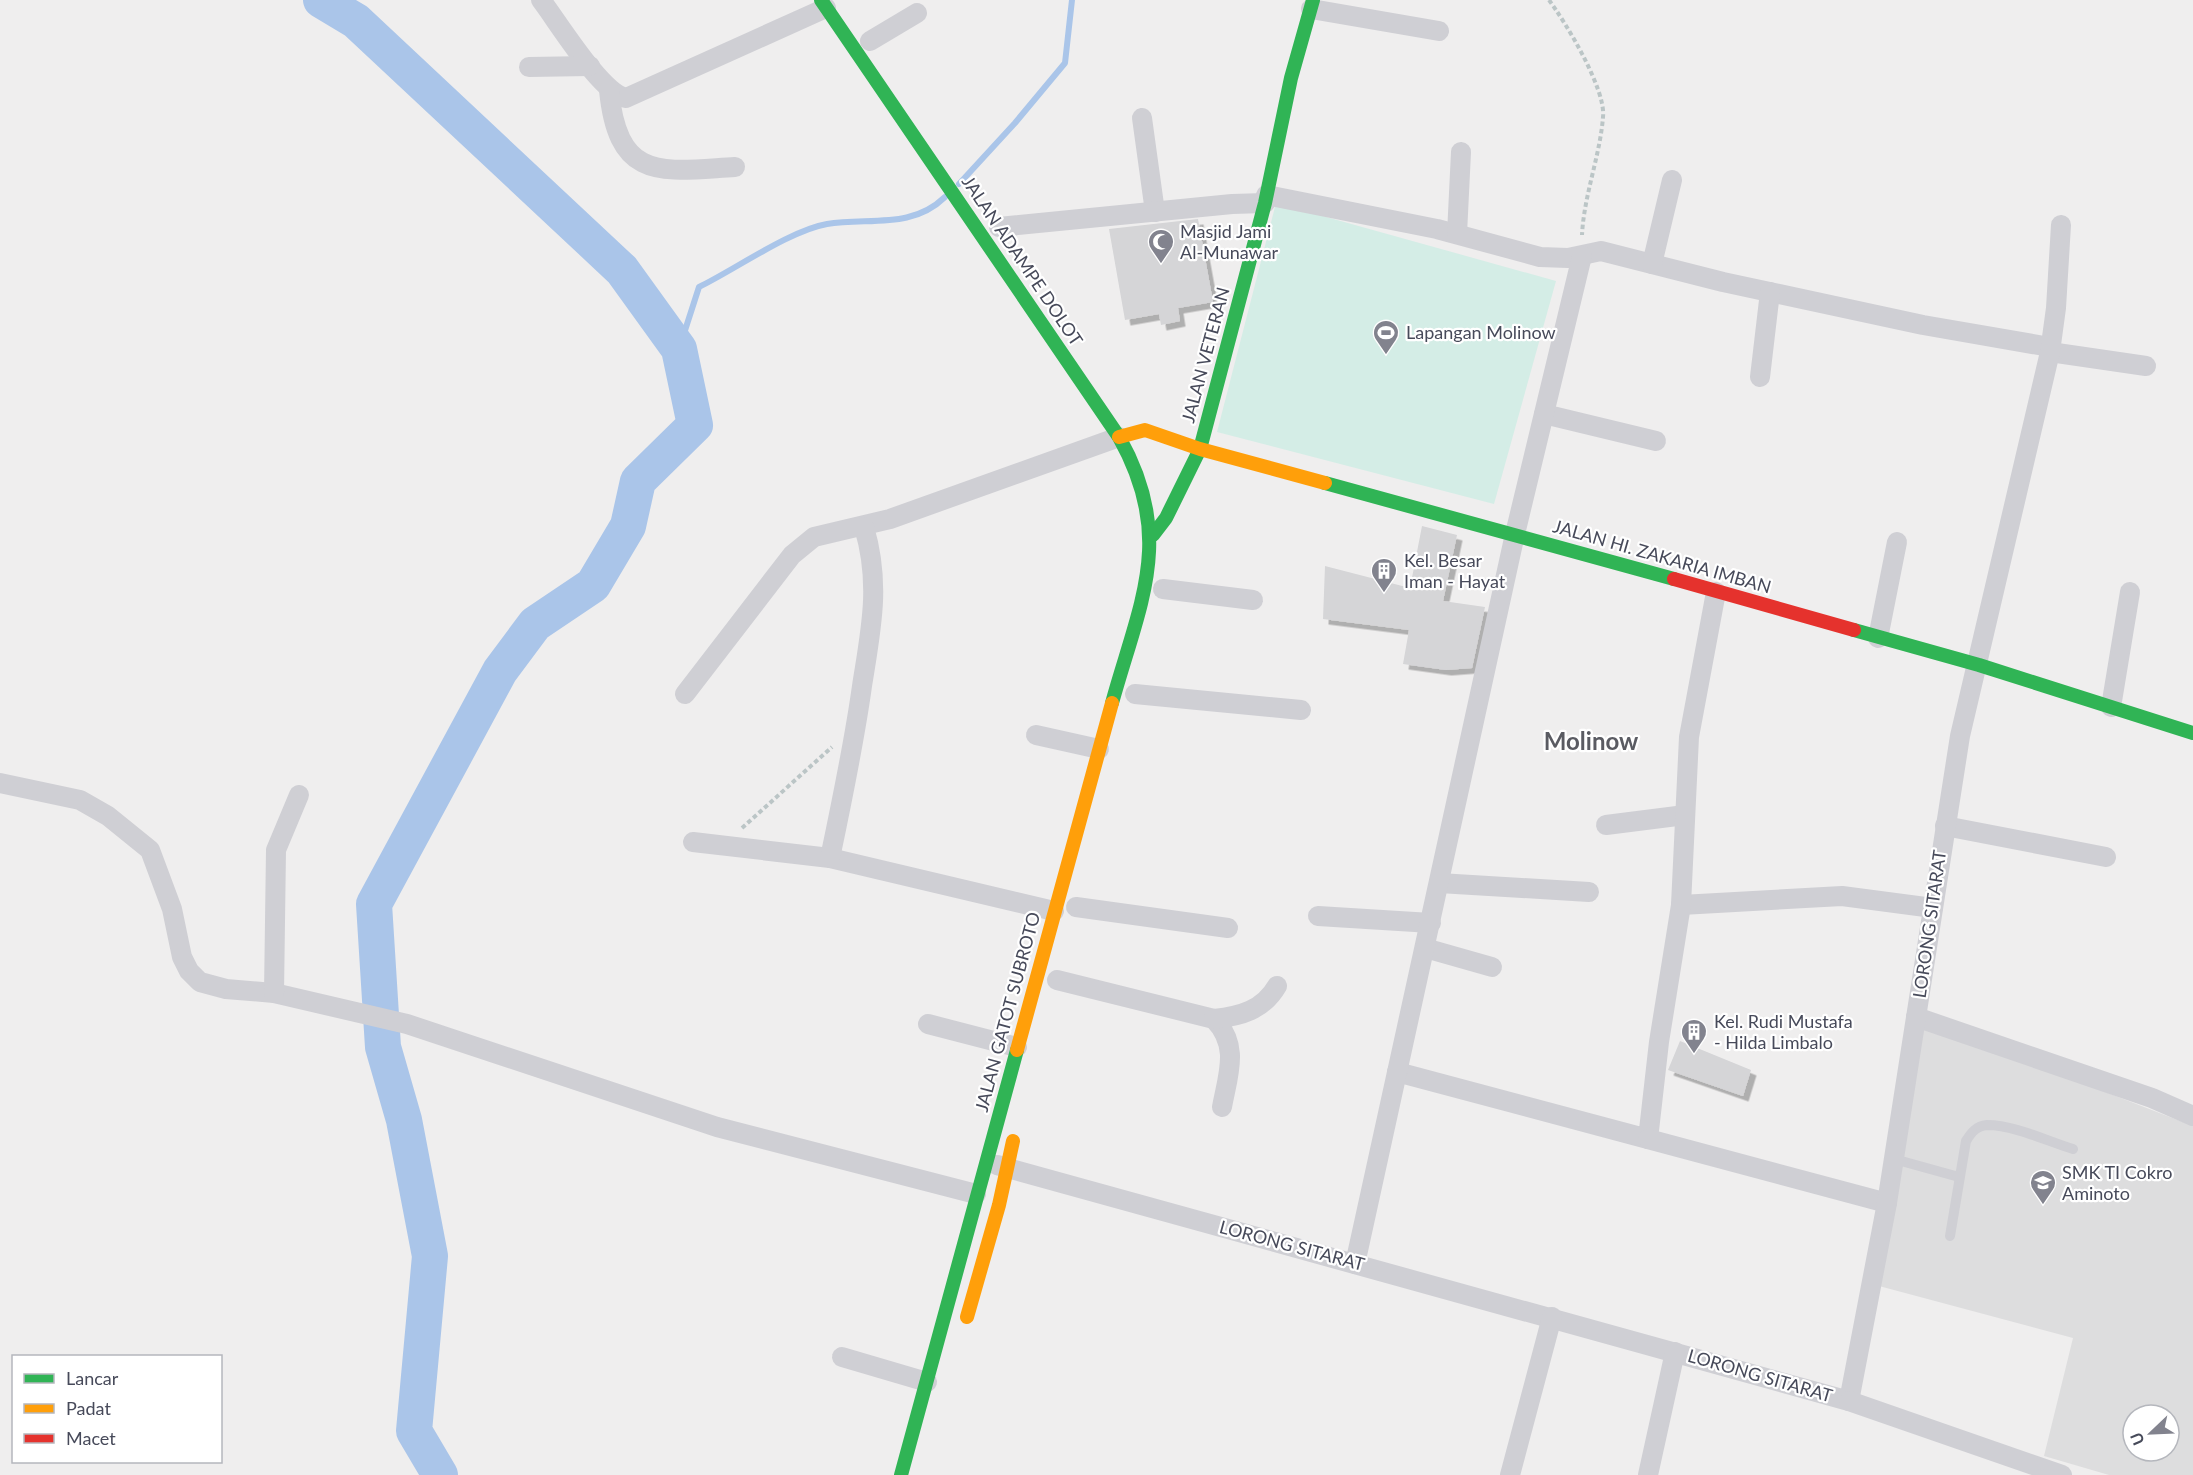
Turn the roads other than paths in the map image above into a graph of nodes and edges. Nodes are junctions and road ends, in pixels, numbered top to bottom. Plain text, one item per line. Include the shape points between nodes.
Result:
1 (541, 0) edge
2 (823, 4) edge
3 (1312, 4) edge
4 (917, 13) dead end
5 (1439, 31) dead end
6 (870, 41) dead end
7 (590, 66) junction
8 (529, 67) dead end
9 (609, 90) junction
10 (1142, 118) dead end
11 (1461, 152) dead end
12 (735, 167) dead end
13 (1672, 180) dead end
14 (1266, 199) junction
15 (1155, 212) junction
16 (998, 225) dead end
17 (2061, 225) dead end
18 (1457, 234) junction
19 (1582, 256) junction
20 (1652, 264) junction
21 (1770, 292) junction
22 (2050, 349) junction
23 (2146, 366) dead end
24 (1760, 377) dead end
25 (1544, 414) junction
26 (1130, 433) junction
27 (1656, 441) dead end
28 (1200, 449) junction
29 (1161, 492) dead end
30 (1166, 518) junction
31 (864, 527) junction
32 (1515, 534) junction
33 (1153, 535) junction
34 (1168, 538) dead end
35 (1897, 542) dead end
36 (1151, 558) joint
37 (1163, 589) dead end
38 (1716, 592) junction
39 (2130, 592) dead end
40 (1253, 600) dead end
41 (1878, 638) junction
42 (1124, 660) junction
43 (1143, 665) dead end
44 (1979, 665) junction
45 (685, 694) dead end
46 (1135, 694) dead end
47 (2111, 707) junction
48 (1301, 710) dead end
49 (2193, 733) edge
50 (1036, 735) dead end
51 (1098, 749) junction
52 (0, 783) edge
53 (299, 795) dead end
54 (1685, 815) junction
55 (1606, 825) dead end
56 (1945, 826) junction
57 (693, 842) dead end
58 (831, 858) junction
59 (2106, 858) dead end
60 (1439, 883) junction
61 (1588, 892) dead end
62 (1681, 905) junction
63 (1070, 908) junction
64 (1933, 908) junction
65 (1318, 916) dead end
66 (1431, 923) junction
67 (1228, 928) dead end
68 (1425, 948) junction
69 (1492, 967) dead end
70 (1056, 980) dead end
71 (1276, 986) dead end
72 (274, 993) junction
73 (1916, 1017) junction
74 (1214, 1019) junction
75 (928, 1024) dead end
76 (1017, 1047) junction
77 (1397, 1072) junction
78 (1222, 1107) dead end
79 (2193, 1116) edge
80 (1018, 1123) dead end
81 (1648, 1139) junction
82 (2073, 1149) dead end
83 (1894, 1159) junction
84 (986, 1162) junction
85 (1006, 1167) junction
86 (1959, 1177) junction
87 (976, 1194) junction
88 (1887, 1203) junction
89 (1950, 1236) dead end
90 (1355, 1264) junction
91 (1552, 1317) junction
92 (963, 1331) dead end
93 (1675, 1352) junction
94 (842, 1357) dead end
95 (927, 1382) junction
96 (1849, 1401) junction
97 (901, 1475) edge
98 (1510, 1475) edge
99 (1648, 1475) edge
100 (2062, 1475) edge

1 - 7 street
2 - 9 street via 626,98
2 - 26 main road, JALAN ADAMPE DOLOT via 963,207
3 - 5 street
3 - 14 main road, JALAN VETERAN via 1291,78
4 - 6 street
7 - 8 street
7 - 9 street
9 - 12 street via 611,114 618,132 631,154 647,167
10 - 15 street
11 - 18 street
13 - 20 street
14 - 15 street
14 - 18 street
14 - 28 main road, JALAN VETERAN
15 - 16 street
17 - 22 street, LORONG SITARAT
18 - 19 street via 1540,257
19 - 20 street via 1601,251
19 - 25 street
20 - 21 street
21 - 22 street
21 - 24 street
22 - 23 street
22 - 44 street, LORONG SITARAT
25 - 27 street
25 - 32 street
26 - 28 main road, JALAN HI. ZAKARIA IMBAN via 1145,430
26 - 31 street
26 - 33 main road, JALAN ADAMPE DOLOT
28 - 30 main road, JALAN VETERAN
28 - 32 main road, JALAN HI. ZAKARIA IMBAN
29 - 30 main road
30 - 33 main road, JALAN VETERAN
30 - 34 main road
31 - 45 street via 814,537 800,547
31 - 58 street via 873,562 875,604
32 - 38 main road, JALAN HI. ZAKARIA IMBAN
32 - 60 street
33 - 36 main road, JALAN ADAMPE DOLOT
35 - 41 street
36 - 42 main road, JALAN GATOT SUBROTO
37 - 40 street
38 - 41 main road, JALAN HI. ZAKARIA IMBAN
38 - 54 street via 1689,737
39 - 47 street
41 - 44 main road, JALAN HI. ZAKARIA IMBAN
42 - 43 main road
42 - 51 main road, JALAN GATOT SUBROTO
44 - 47 main road, JALAN HI. ZAKARIA IMBAN
44 - 56 street, LORONG SITARAT via 1960,736
46 - 48 street
47 - 49 main road, JALAN HI. ZAKARIA IMBAN
50 - 51 street
51 - 63 main road, JALAN GATOT SUBROTO
52 - 72 street via 80,800 134,835 150,850 189,971 200,982 226,989
53 - 72 street via 276,850
54 - 55 street
54 - 62 street
56 - 59 street
56 - 64 street, LORONG SITARAT
57 - 58 street
58 - 63 street
60 - 61 street
60 - 66 street
62 - 64 street via 1842,897
62 - 81 street
63 - 67 street
63 - 76 main road, JALAN GATOT SUBROTO
64 - 73 street, LORONG SITARAT
65 - 66 street
66 - 68 street
68 - 69 street
68 - 77 street
70 - 74 street
71 - 74 street via 1270,998 1254,1010 1237,1017
72 - 87 street via 407,1024 717,1127
73 - 79 street via 2152,1098
73 - 83 street, LORONG SITARAT
74 - 78 street via 1226,1031 1230,1047
75 - 76 street
76 - 84 main road, JALAN GATOT SUBROTO
77 - 81 street
77 - 90 street
80 - 85 main road
81 - 88 street
82 - 86 lane via 1985,1125 1972,1131 1966,1141
83 - 86 lane
83 - 88 street, LORONG SITARAT
84 - 85 street, LORONG SITARAT
84 - 87 main road, JALAN GATOT SUBROTO
85 - 90 street, LORONG SITARAT
85 - 92 main road
86 - 89 lane
87 - 95 main road, JALAN GATOT SUBROTO
88 - 96 street, LORONG SITARAT
90 - 91 street, LORONG SITARAT
91 - 93 street, LORONG SITARAT
91 - 98 street
93 - 96 street, LORONG SITARAT
93 - 99 street
94 - 95 street
95 - 97 main road, JALAN GATOT SUBROTO
96 - 100 street

